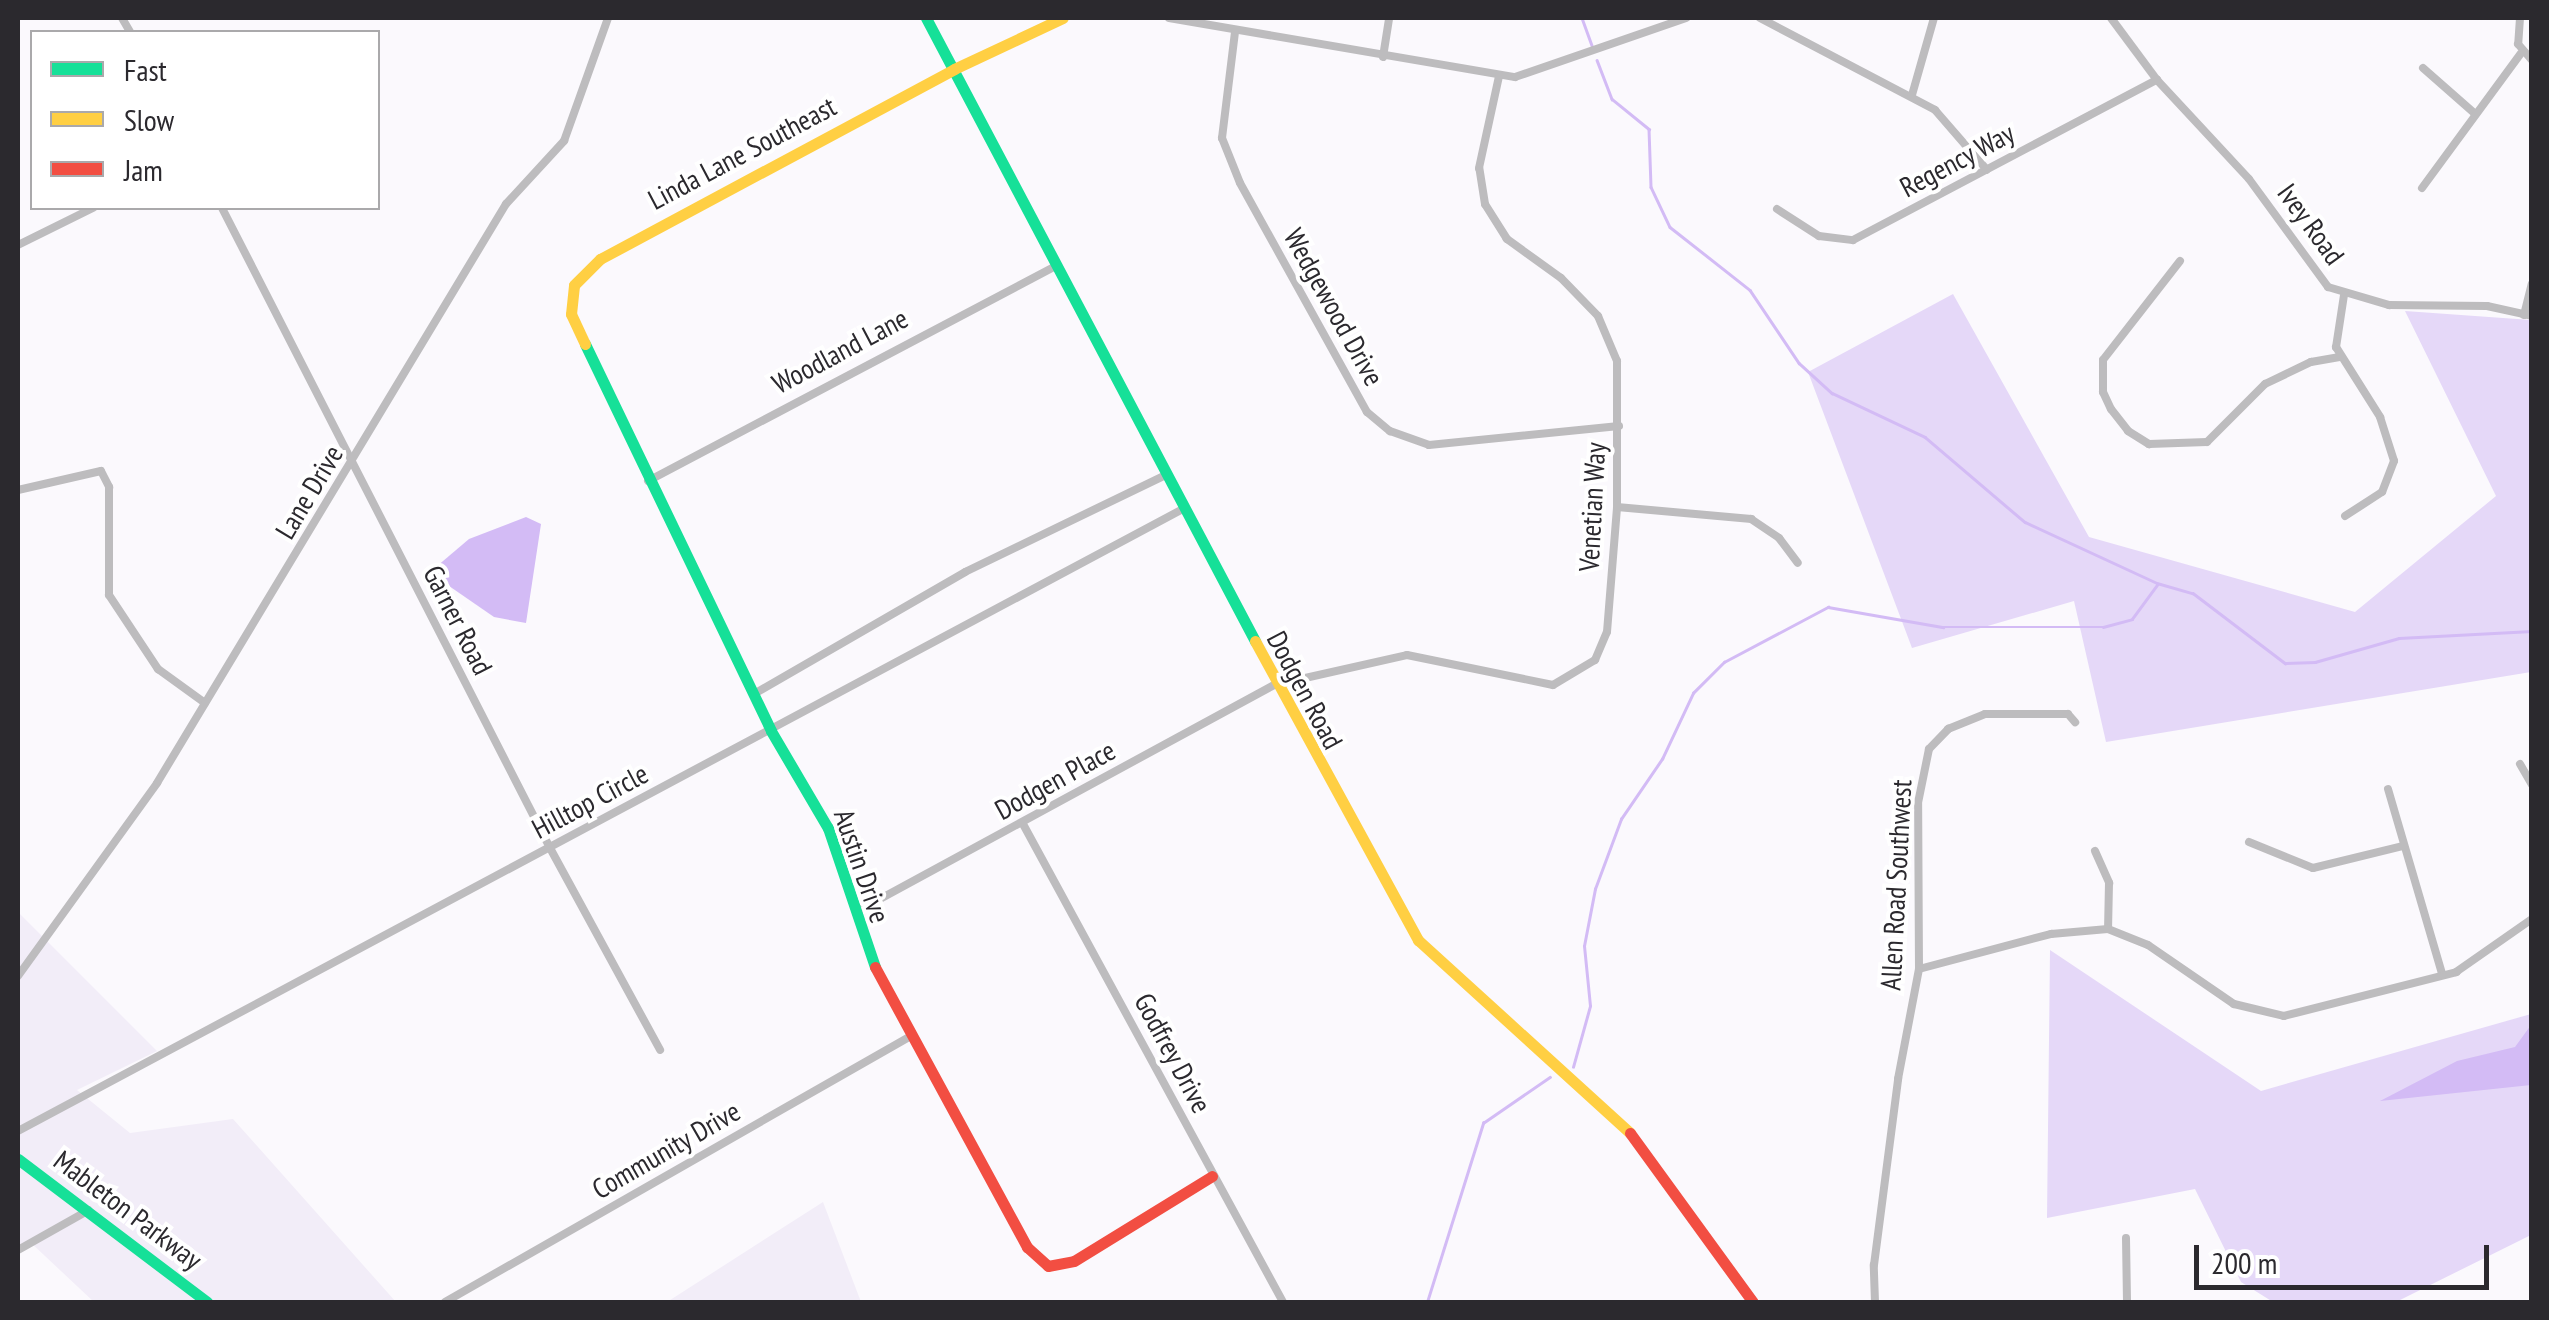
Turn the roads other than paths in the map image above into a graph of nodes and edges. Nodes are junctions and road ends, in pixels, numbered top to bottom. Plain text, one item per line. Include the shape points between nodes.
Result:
1 (608, 18) edge
2 (926, 18) edge
3 (1063, 18) edge
4 (1170, 18) edge
5 (1389, 18) edge
6 (1686, 18) edge
7 (1760, 18) edge
8 (1934, 18) edge
9 (2112, 18) edge
10 (2520, 18) edge
11 (1235, 32) junction
12 (2522, 53) junction
13 (1383, 57) junction
14 (2532, 60) edge
15 (954, 68) junction
16 (2423, 68) dead end
17 (1499, 76) junction
18 (2156, 80) junction
19 (1912, 95) junction
20 (2473, 112) junction
21 (1988, 170) junction
22 (2422, 188) dead end
23 (1777, 209) dead end
24 (88, 210) edge
25 (223, 210) edge
26 (18, 245) edge
27 (2180, 261) dead end
28 (1056, 266) junction
29 (2532, 284) edge
30 (2344, 295) junction
31 (571, 299) joint
32 (2528, 315) edge
33 (2340, 357) junction
34 (1619, 426) junction
35 (353, 464) junction
36 (1164, 476) junction
37 (648, 481) junction
38 (18, 490) edge
39 (1617, 506) junction
40 (1183, 508) junction
41 (2346, 516) dead end
42 (1798, 562) dead end
43 (1274, 685) junction
44 (754, 694) junction
45 (206, 704) junction
46 (2074, 722) dead end
47 (770, 731) junction
48 (2520, 764) dead end
49 (2532, 785) edge
50 (2388, 790) dead end
51 (1023, 824) junction
52 (2249, 842) dead end
53 (2403, 846) junction
54 (550, 848) junction
55 (2094, 851) dead end
56 (856, 912) junction
57 (2532, 919) edge
58 (2108, 929) junction
59 (1918, 969) junction
60 (2442, 974) junction
61 (18, 976) edge
62 (909, 1037) junction
63 (660, 1050) dead end
64 (18, 1131) edge
65 (18, 1159) edge
66 (1212, 1176) junction
67 (89, 1210) junction
68 (2126, 1238) dead end
69 (18, 1250) edge
70 (207, 1302) edge
71 (444, 1302) edge
72 (1282, 1302) edge
73 (1754, 1302) edge
74 (1876, 1302) edge
75 (2126, 1302) edge

1 - 35 street, Lane Drive via 570,131 490,229
2 - 15 street, Dodgen Road
3 - 15 street, Linda Lane Southeast
4 - 11 street
5 - 13 street
6 - 17 street via 1535,74
7 - 19 street
8 - 19 street
9 - 18 street, Ivey Road
10 - 12 street
11 - 13 street
11 - 34 street, Wedgewood Drive via 1222,138 1240,184 1367,412 1390,431 1429,445
12 - 14 street
12 - 20 street
13 - 17 street
15 - 28 street, Dodgen Road
15 - 31 street, Linda Lane Southeast via 600,259 574,285
16 - 20 street
17 - 34 street, Venetian Way via 1479,168 1485,204 1507,240 1561,278 1598,316 1617,360
18 - 21 street, Regency Way
18 - 30 street, Ivey Road via 2246,175 2314,272
19 - 21 street via 1955,128
20 - 22 street
21 - 23 street, Regency Way via 1852,240 1819,236
24 - 26 street
25 - 35 street, Garner Road
27 - 33 street via 2102,360 2100,379 2111,409 2149,444 2206,442 2265,384 2311,362
28 - 36 street, Dodgen Road
28 - 37 street, Woodland Lane
29 - 32 street
30 - 32 street, Ivey Road
30 - 33 street
31 - 37 street, Austin Drive via 576,330
33 - 41 street via 2380,417 2394,461 2382,492
34 - 39 street, Venetian Way
35 - 45 street, Lane Drive
35 - 54 street, Garner Road
36 - 40 street, Dodgen Road
36 - 44 street via 965,572
37 - 44 street, Austin Drive
38 - 45 street via 101,471 109,487 109,594 158,669
39 - 42 street via 1751,519 1780,538
39 - 43 street, Venetian Way via 1607,632 1595,660 1581,672 1540,684 1408,656
40 - 43 street, Dodgen Road
40 - 47 street, Hilltop Circle
43 - 51 street, Dodgen Place
43 - 73 street, Dodgen Road via 1418,940 1623,1124
44 - 47 street, Austin Drive
45 - 61 street, Lane Drive
46 - 59 street, Allen Road Southwest via 2068,714 1984,714 1948,729 1929,749 1918,803
47 - 54 street, Hilltop Circle
47 - 56 street, Austin Drive via 828,828
48 - 49 street
50 - 53 street
51 - 56 street, Dodgen Place
51 - 66 street, Godfrey Drive
52 - 53 street via 2314,868
53 - 60 street
54 - 63 street, Garner Road
54 - 64 street, Hilltop Circle
55 - 58 street via 2109,884
56 - 62 street, Austin Drive via 861,942
57 - 60 street via 2474,963
58 - 59 street via 2051,934
58 - 60 street via 2148,946 2234,1004 2266,1014 2321,1010
59 - 74 street, Allen Road Southwest via 1881,1210
62 - 66 street, Austin Drive via 1028,1247 1048,1266 1074,1260
62 - 71 street, Community Drive
65 - 67 street, Mableton Parkway
66 - 72 street, Godfrey Drive
67 - 69 street
67 - 70 street, Mableton Parkway
68 - 75 street

